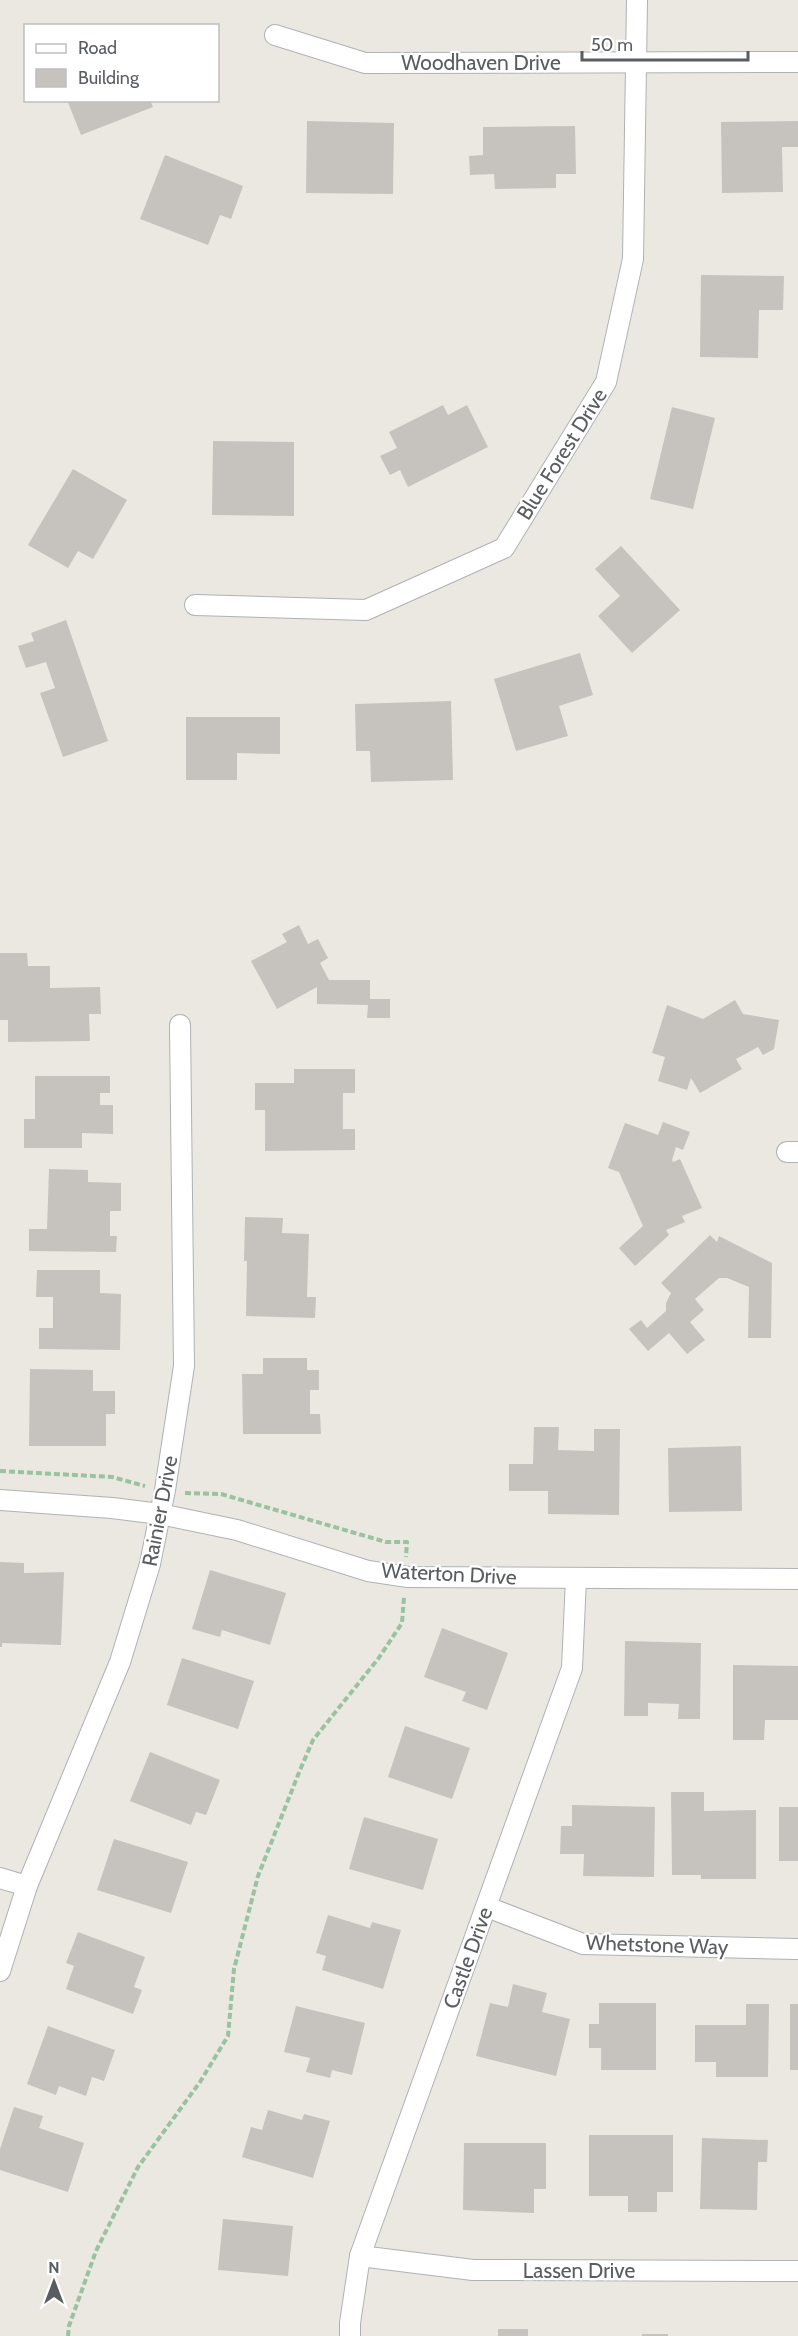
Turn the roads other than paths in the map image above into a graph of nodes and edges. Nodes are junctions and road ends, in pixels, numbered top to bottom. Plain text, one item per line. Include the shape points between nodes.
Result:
1 (637, 0) edge
2 (275, 35) dead end
3 (798, 62) edge
4 (637, 63) junction
5 (195, 605) dead end
6 (180, 1025) dead end
7 (0, 1500) edge
8 (160, 1514) junction
9 (576, 1578) junction
10 (798, 1579) edge
11 (0, 1878) edge
12 (27, 1886) junction
13 (487, 1907) junction
14 (798, 1949) edge
15 (0, 1971) edge
16 (360, 2256) junction
17 (798, 2271) edge
18 (350, 2336) edge

1 - 4 street, Blue Forest Drive
2 - 4 street, Woodhaven Drive via 365,63
3 - 4 street, Woodhaven Drive
4 - 5 street, Blue Forest Drive via 633,259 606,382 504,548 366,610
6 - 8 street, Rainier Drive via 184,1366
7 - 8 street, Waterton Drive
8 - 9 street, Waterton Drive via 237,1530 368,1570 405,1576
8 - 12 street, Rainier Drive via 150,1564 120,1662
9 - 10 street, Waterton Drive
9 - 13 street, Castle Drive via 572,1668
11 - 12 street
12 - 15 street, Rainier Drive
13 - 14 street, Whetstone Way via 583,1944
13 - 16 street, Castle Drive
16 - 17 street, Lassen Drive via 473,2270
16 - 18 street, Castle Drive

